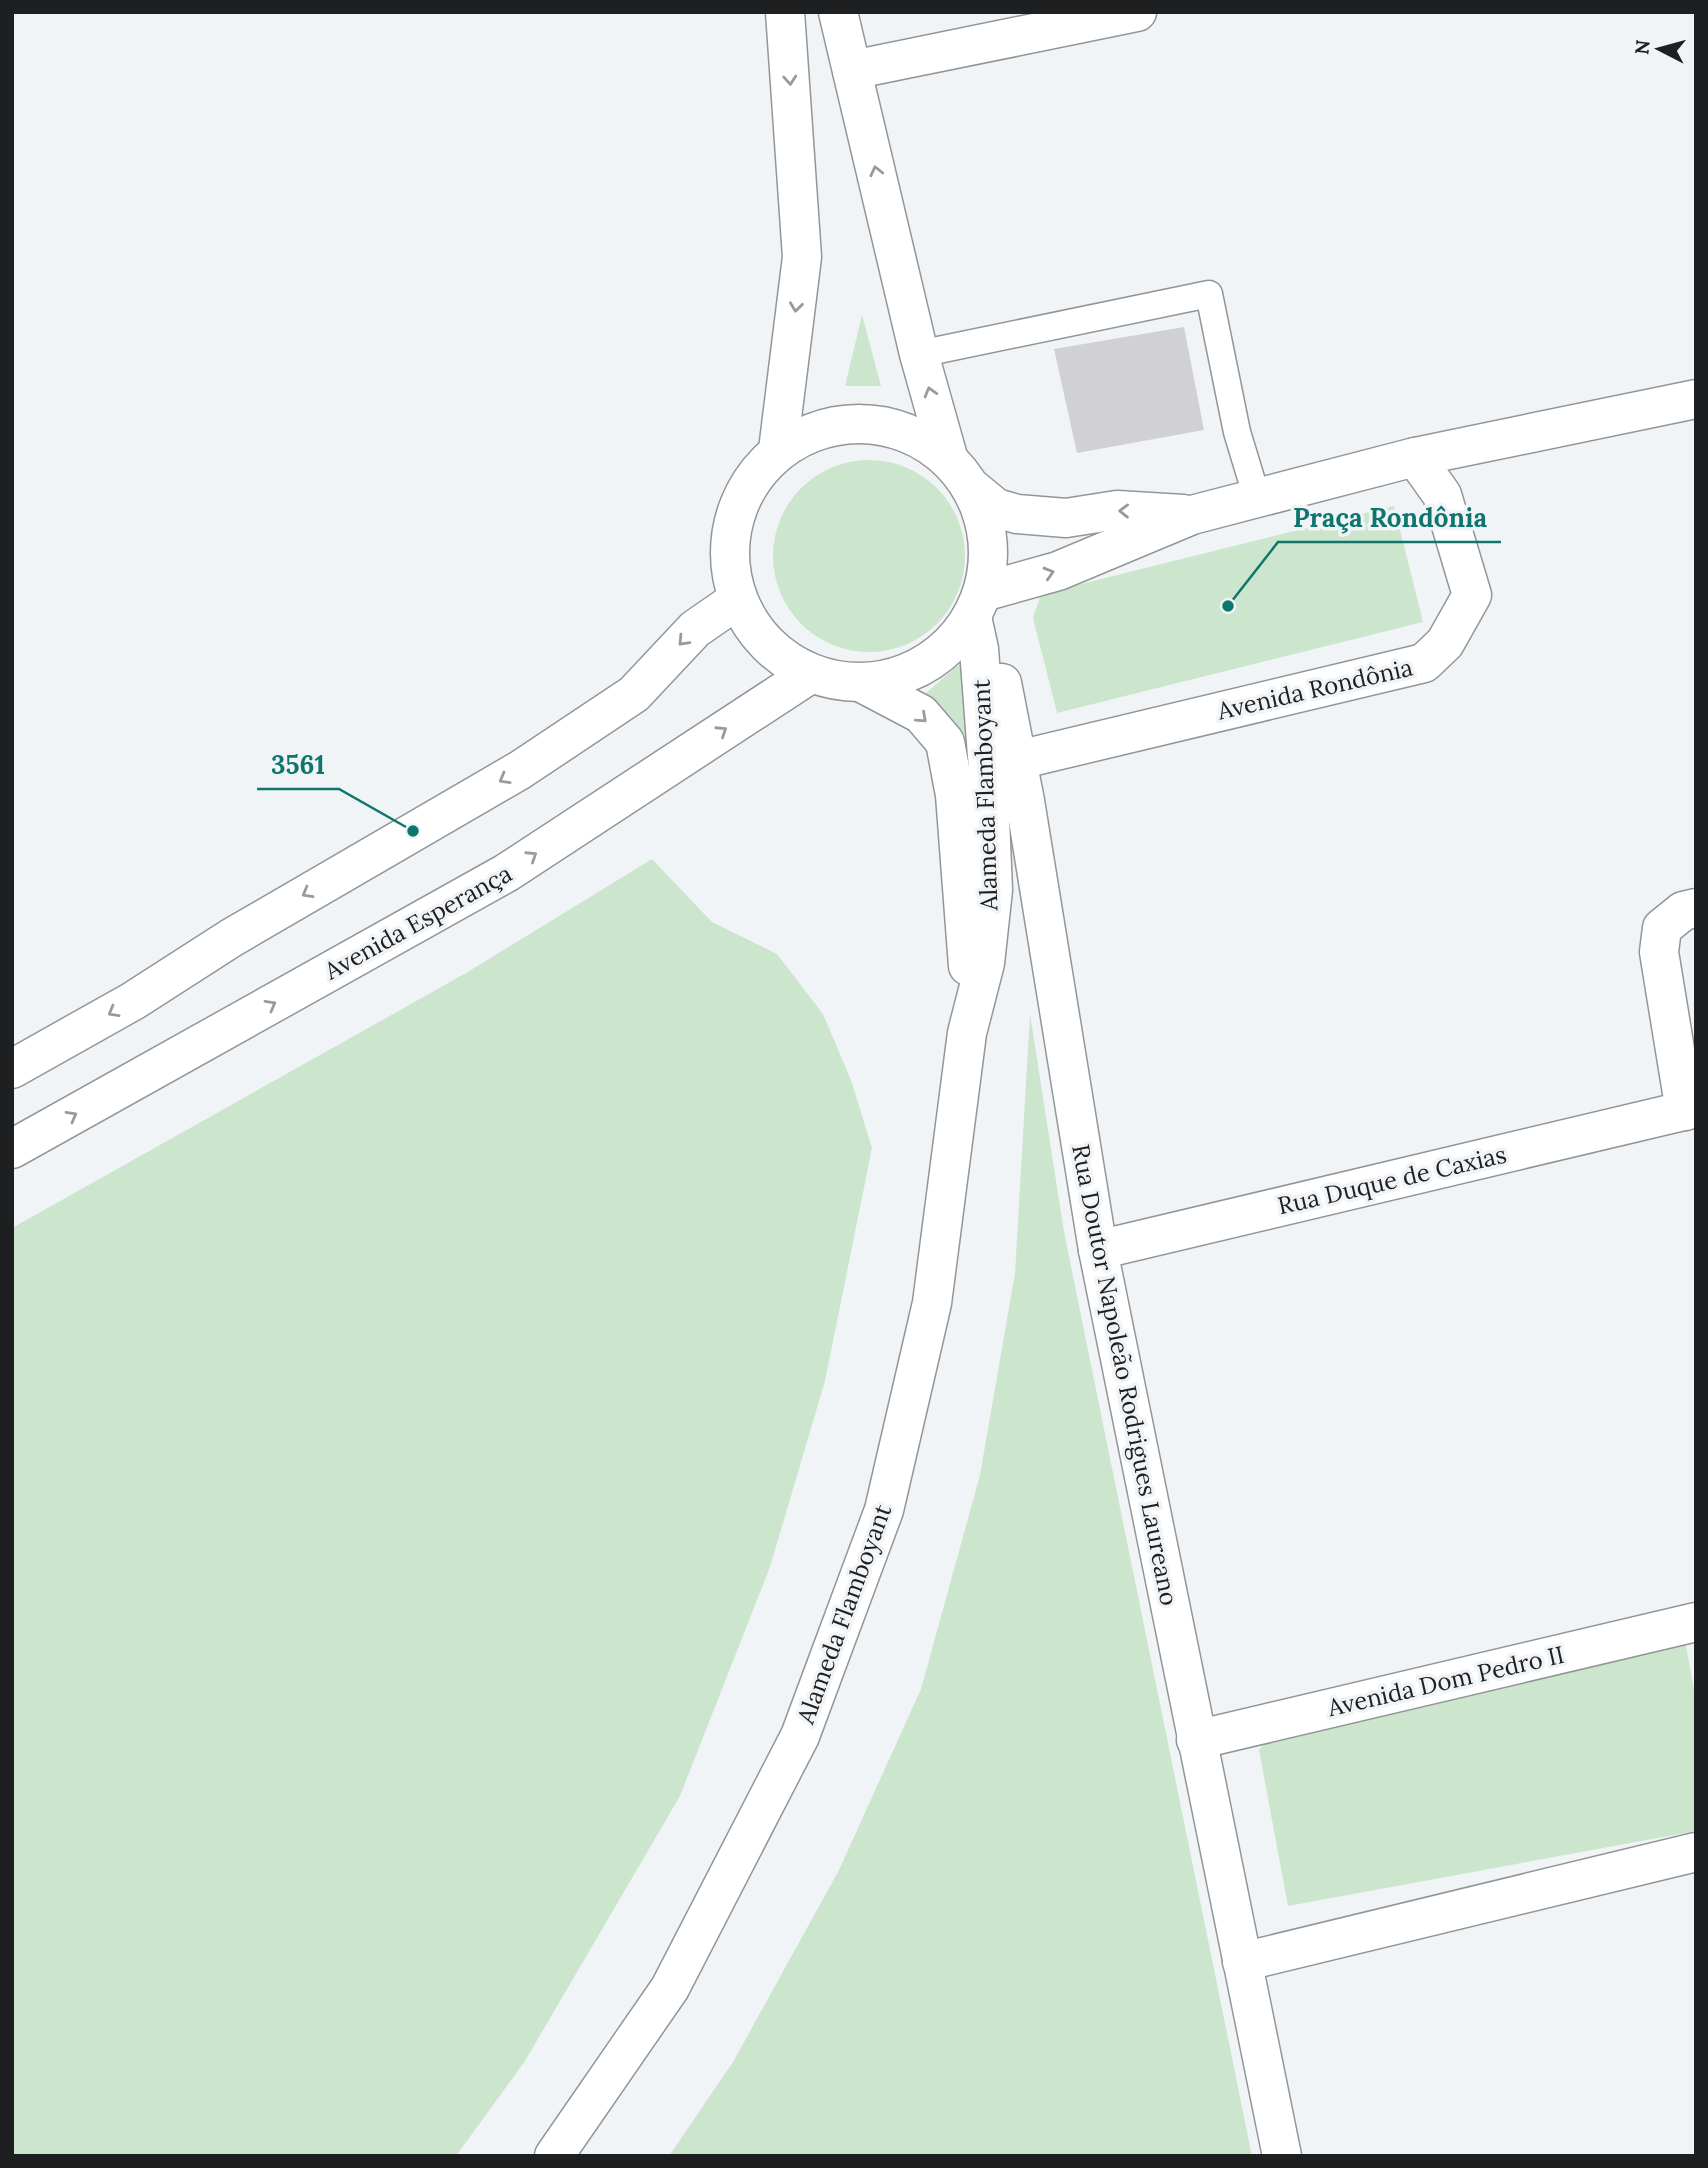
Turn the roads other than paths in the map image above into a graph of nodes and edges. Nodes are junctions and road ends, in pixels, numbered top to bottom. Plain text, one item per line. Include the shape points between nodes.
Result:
1 (785, 12) edge
2 (838, 12) edge
3 (1137, 12) edge
4 (852, 70) junction
5 (919, 354) junction
6 (1696, 398) edge
7 (778, 450) junction
8 (948, 457) junction
9 (1415, 457) junction
10 (973, 489) junction
11 (1257, 498) junction
12 (1192, 514) junction
13 (737, 600) junction
14 (977, 605) junction
15 (810, 674) junction
16 (864, 684) junction
17 (1018, 760) junction
18 (1696, 908) edge
19 (971, 1013) junction
20 (12, 1069) edge
21 (1691, 1110) edge
22 (12, 1149) edge
23 (1098, 1250) junction
24 (1696, 1622) edge
25 (1196, 1740) junction
26 (1696, 1852) edge
27 (1242, 1962) junction
28 (554, 2156) edge
29 (1282, 2156) edge

1 -> 7 street via 802,257
2 - 4 street
3 - 4 street
5 -> 4 street
8 -> 5 street
5 - 11 lane via 1209,295 1237,432
6 - 9 street
7 - 8 street via 834,424 846,424 895,427
7 - 13 street via 743,492 729,546
8 - 10 street
9 - 11 street
9 - 17 street, Avenida Rondônia via 1443,495 1472,595 1445,643 1424,663
12 -> 10 street via 1117,510 1066,518 1017,514 996,508
10 - 14 street via 985,522 989,558
11 - 12 street
14 -> 12 street
13 - 15 street via 766,645
13 -> 20 street via 695,629 634,694 520,770
14 - 16 street via 944,652 907,674
14 - 17 street, Rua Doutor Napoleão Rodrigues Laureano
14 - 19 street, Alameda Flamboyant via 993,890 985,963
15 - 16 street
22 -> 15 street, Avenida Esperança via 506,873
16 -> 19 street, Alameda Flamboyant via 921,714 945,743 955,795
17 - 23 street, Rua Doutor Napoleão Rodrigues Laureano
18 - 21 street, Rua Duque de Caxias via 1682,911 1662,928 1659,952
19 - 28 street, Alameda Flamboyant via 932,1303 884,1510 800,1736 670,1989
21 - 23 street, Rua Duque de Caxias
23 - 25 street, Rua Doutor Napoleão Rodrigues Laureano
24 - 25 street, Avenida Dom Pedro II
25 - 27 street, Rua Doutor Napoleão Rodrigues Laureano
26 - 27 street
27 - 29 street, Rua Doutor Napoleão Rodrigues Laureano

